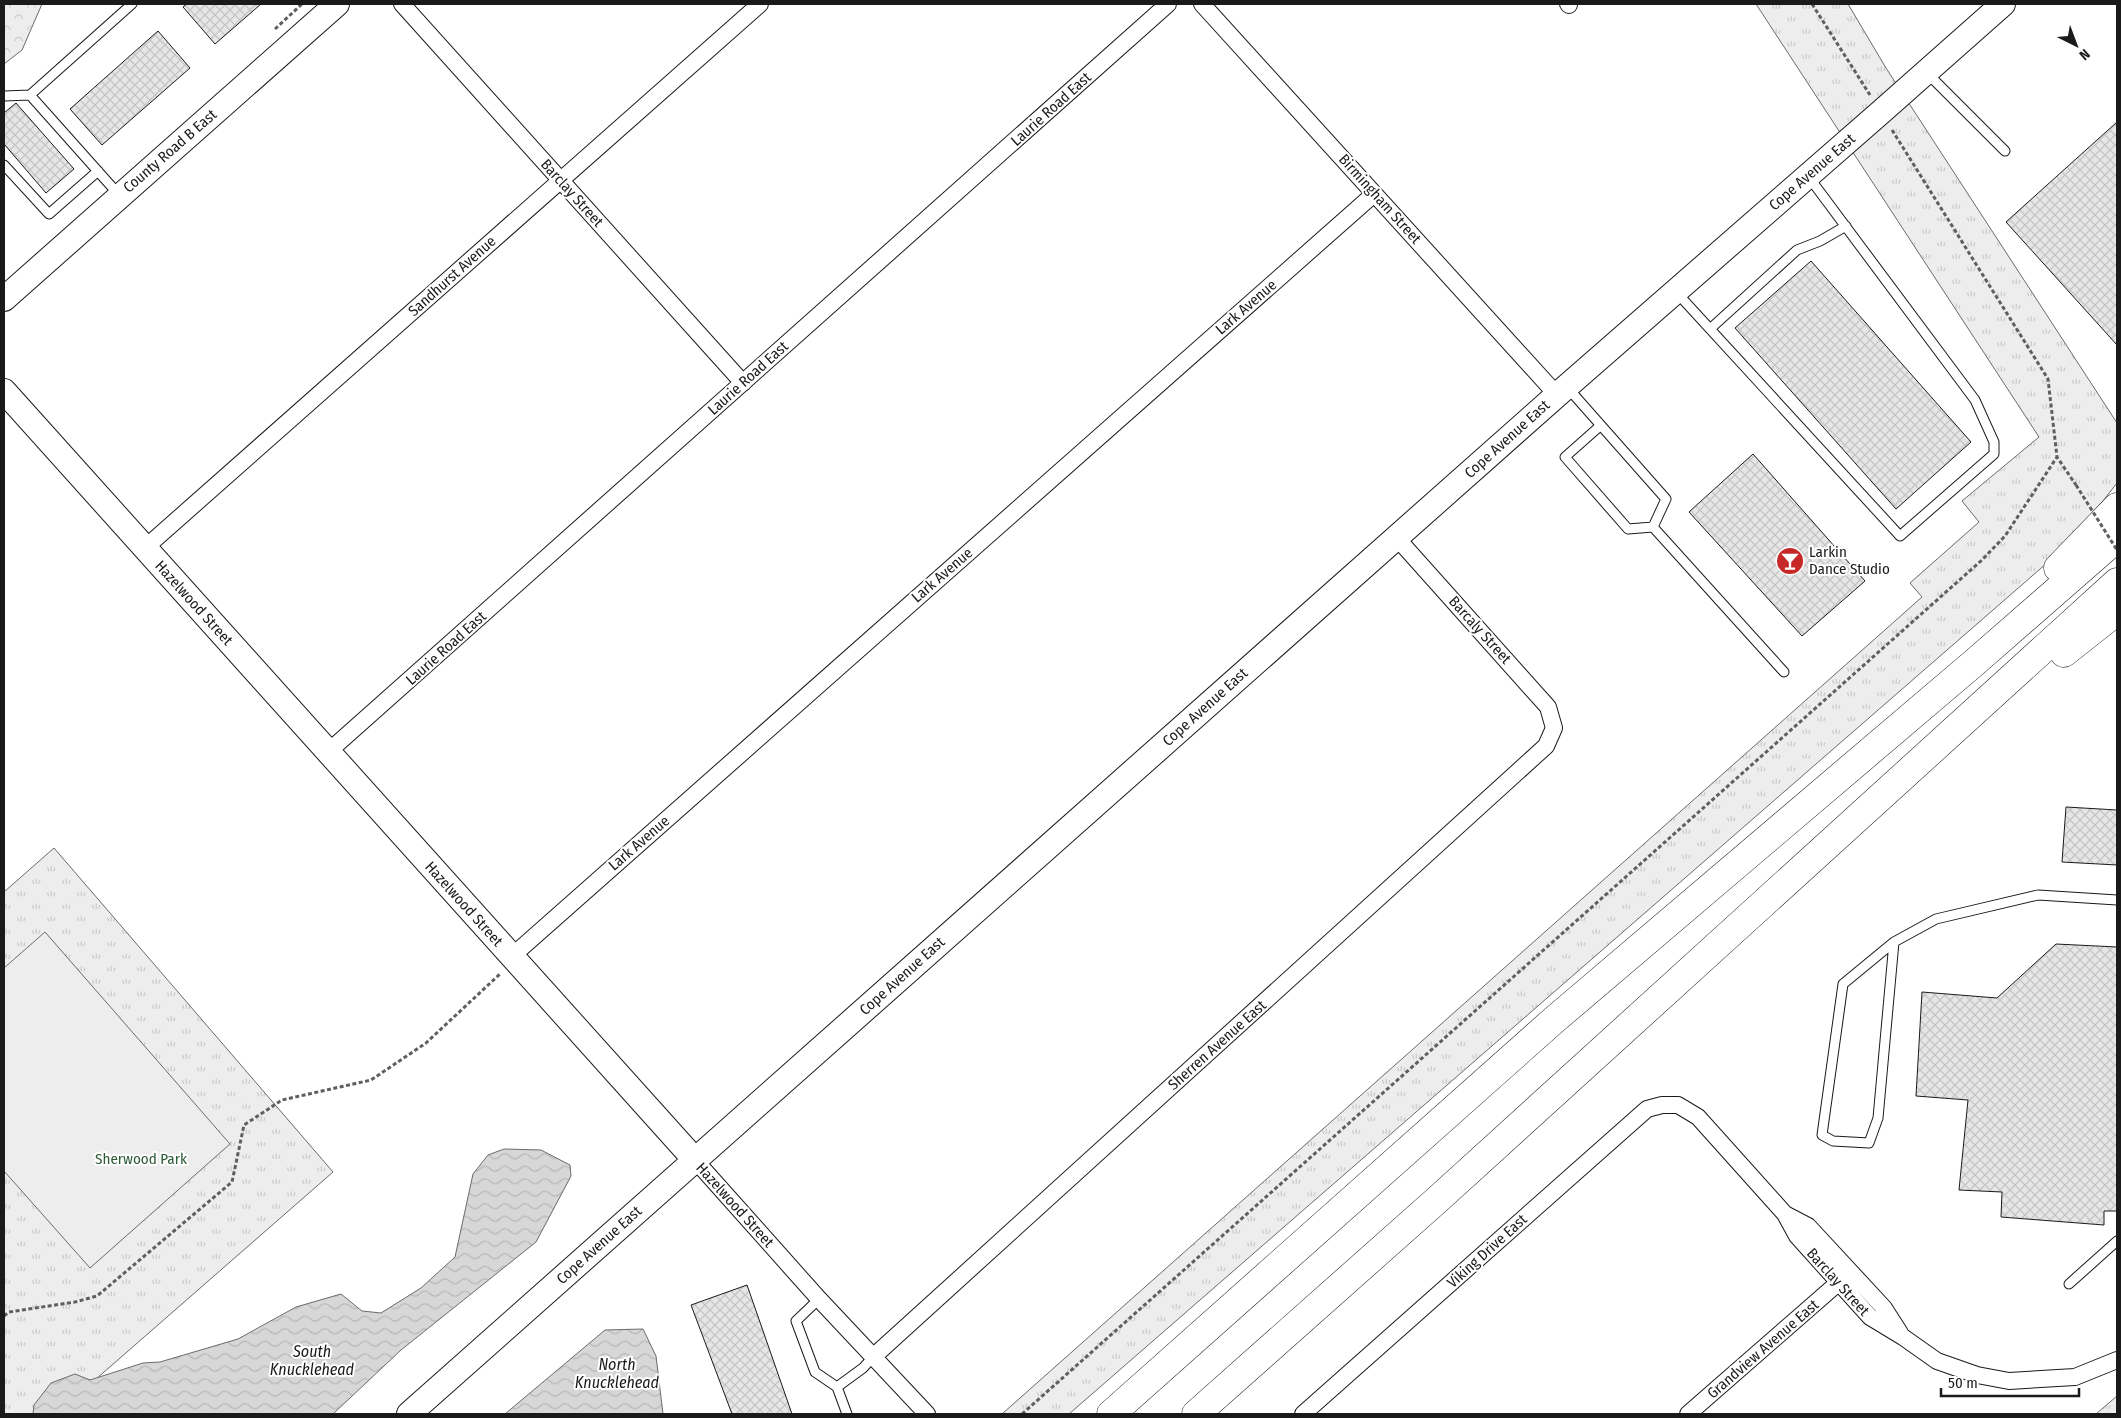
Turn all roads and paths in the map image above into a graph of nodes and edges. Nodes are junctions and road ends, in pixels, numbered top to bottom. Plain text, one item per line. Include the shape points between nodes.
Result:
1 (132, 4) edge
2 (337, 4) edge
3 (402, 4) edge
4 (760, 4) edge
5 (1168, 4) edge
6 (1202, 4) edge
7 (1812, 4) edge
8 (2002, 4) edge
9 (1926, 72) junction
10 (30, 95) junction
11 (4, 96) edge
12 (1881, 112) junction
13 (2005, 151) dead end
14 (4, 165) edge
15 (98, 171) junction
16 (1808, 176) junction
17 (560, 180) junction
18 (1374, 194) junction
19 (120, 196) junction
20 (1846, 226) junction
21 (1676, 291) junction
22 (4, 299) edge
23 (1710, 329) junction
24 (743, 383) junction
25 (4, 391) edge
26 (1562, 391) junction
27 (1600, 426) junction
28 (2057, 457) junction
29 (2117, 507) edge
30 (1653, 527) junction
31 (1396, 537) junction
32 (2117, 538) edge
33 (145, 548) junction
34 (2117, 550) edge
35 (2117, 582) edge
36 (2117, 611) edge
37 (1784, 672) dead end
38 (1959, 727) junction
39 (1554, 728) joint
40 (328, 752) junction
41 (1848, 770) junction
42 (2117, 900) edge
43 (1894, 942) junction
44 (507, 964) junction
45 (1678, 1105) joint
46 (695, 1160) junction
47 (1785, 1214) junction
48 (2117, 1241) edge
49 (1838, 1283) junction
50 (2069, 1284) dead end
51 (819, 1299) junction
52 (4, 1316) edge
53 (1903, 1337) junction
54 (873, 1357) junction
55 (2117, 1360) edge
56 (837, 1387) junction
57 (409, 1414) edge
58 (847, 1414) edge
59 (928, 1414) edge
60 (1022, 1414) edge
61 (1111, 1414) edge
62 (1196, 1414) edge
63 (1303, 1414) edge
64 (1688, 1414) edge

1 - 10 lane
2 - 19 street, County Road B East
3 - 17 street, Barclay Street
4 - 17 street, Sandhurst Avenue
5 - 24 street, Laurie Road East
6 - 18 street, Birmingham Street
7 - 12 path
8 - 9 street, Cope Avenue East
9 - 12 street, Cope Avenue East
9 - 13 lane
10 - 11 lane
10 - 15 lane
12 - 16 street, Cope Avenue East
12 - 28 path via 2048,379
14 - 15 lane via 49,214
15 - 19 lane
16 - 20 lane
16 - 21 street, Cope Avenue East
17 - 24 street, Barclay Street
17 - 33 street, Sandhurst Avenue
18 - 26 street, Birmingham Street
18 - 44 street, Lark Avenue
19 - 22 street, County Road B East
20 - 23 lane via 1798,250
20 - 23 lane via 1976,400 1994,442 1994,454 1900,536
21 - 23 lane
21 - 26 street, Cope Avenue East
24 - 40 street, Laurie Road East
25 - 33 street, Hazelwood Street
26 - 27 lane
26 - 31 street, Cope Avenue East
27 - 30 lane via 1666,499
27 - 30 lane via 1565,457 1628,529
28 - 34 path, bridge
28 - 60 path via 2005,536 1982,560
29 - 41 highway via 2068,559
30 - 37 lane
31 - 39 street, Barcaly Street via 1548,708
31 - 46 street, Cope Avenue East
32 - 41 highway
33 - 40 street, Hazelwood Street
35 - 38 highway
36 - 38 highway via 2038,673
38 - 62 highway via 1445,1194
39 - 54 street, Sherren Avenue East via 1546,746
40 - 44 street, Hazelwood Street
41 - 61 highway via 1554,1020
42 - 43 lane via 2038,895 1936,919
43 - 43 lane via 1843,984 1822,1135 1833,1141 1869,1143 1878,1118
44 - 46 street, Hazelwood Street
44 - 52 path via 426,1042 371,1080 282,1100 244,1125 232,1182 97,1296 9,1312
45 - 47 street, Barclay Street via 1698,1117
45 - 63 street, Viking Drive East via 1647,1109
46 - 51 street, Hazelwood Street
46 - 57 street, Cope Avenue East
47 - 49 street, Barclay Street via 1797,1236
47 - 53 street, Barclay Street via 1808,1226 1884,1308
48 - 50 lane
49 - 53 street, Barclay Street via 1870,1317
49 - 64 street, Grandview Avenue East
51 - 54 street, Hazelwood Street
51 - 56 lane via 796,1321 815,1372
53 - 55 street, Barclay Street via 1937,1361 1977,1375 2009,1381 2075,1377
54 - 56 lane
54 - 59 street, Hazelwood Street
56 - 58 lane

